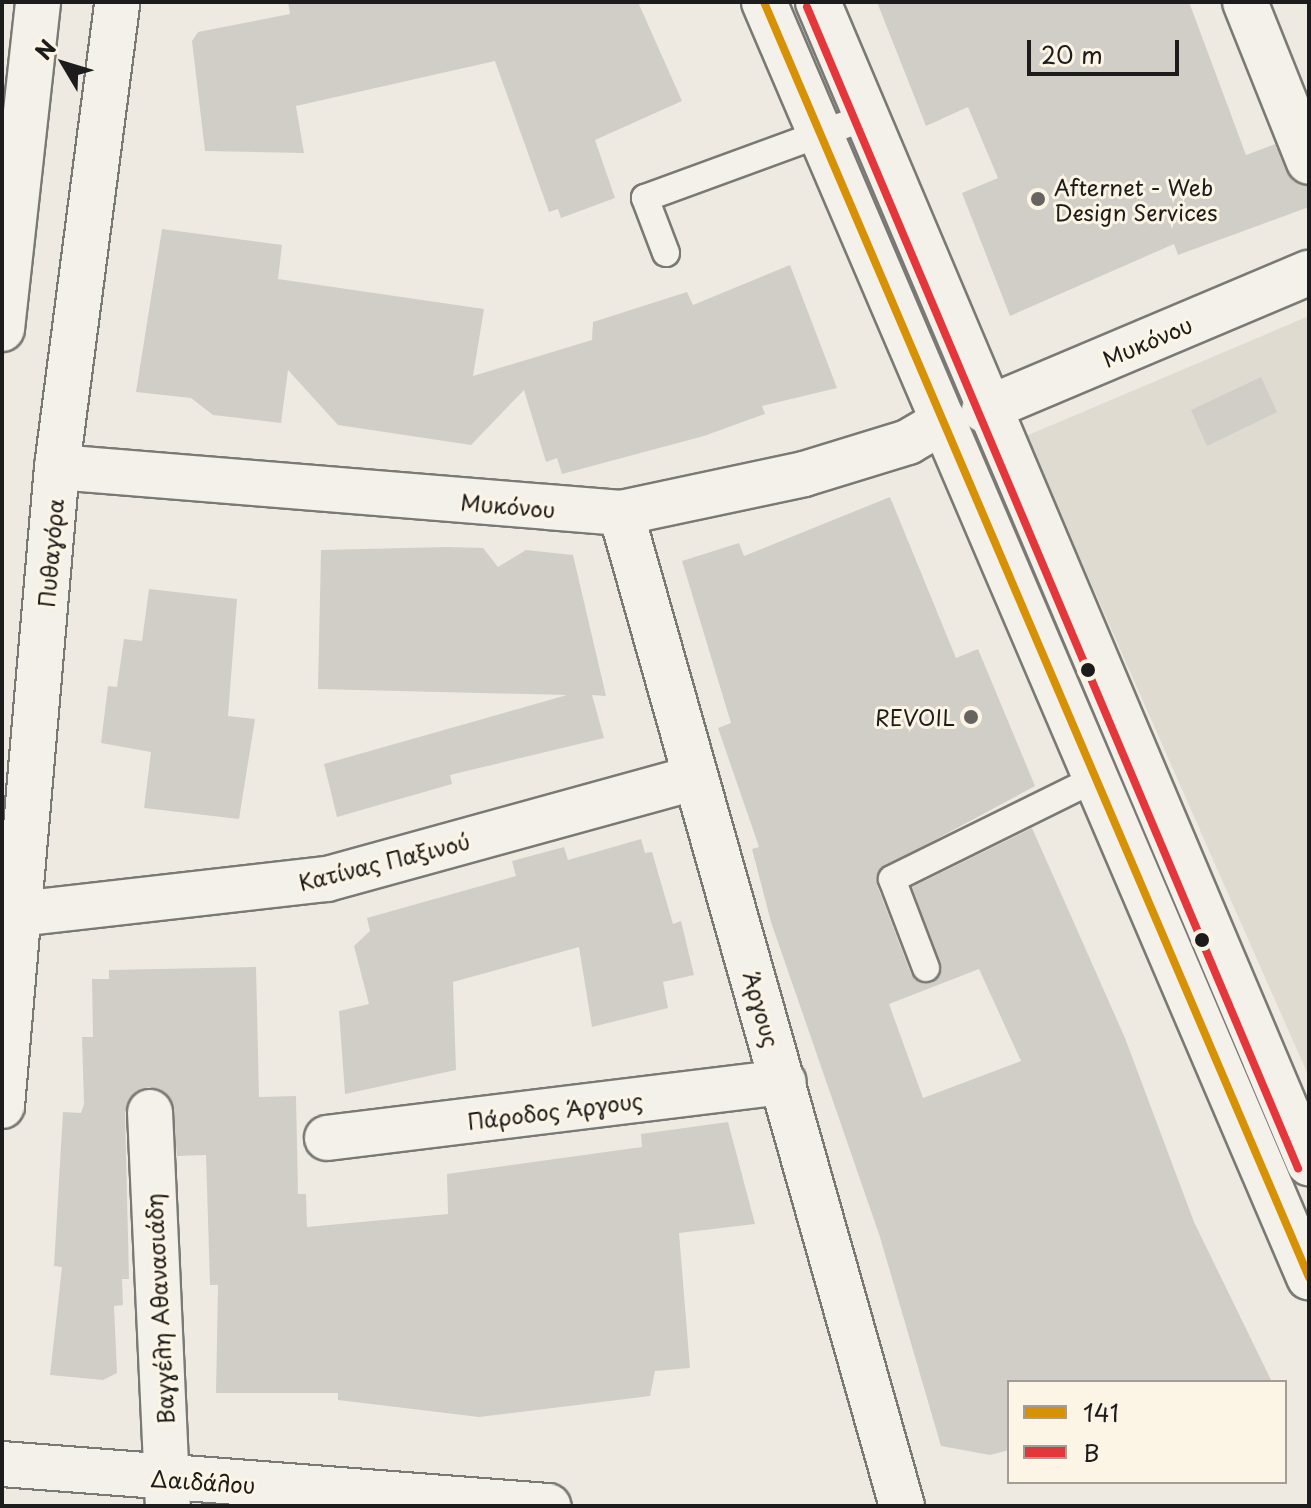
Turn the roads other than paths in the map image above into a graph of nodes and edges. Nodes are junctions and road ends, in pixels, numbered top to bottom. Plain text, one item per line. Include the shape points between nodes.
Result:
1 (38, 2) edge
2 (117, 2) edge
3 (764, 2) edge
4 (818, 2) edge
5 (1245, 2) edge
6 (866, 117) junction
7 (819, 135) junction
8 (1309, 162) edge
9 (666, 253) dead end
10 (1309, 273) edge
11 (2, 329) edge
12 (964, 416) junction
13 (57, 467) junction
14 (621, 513) junction
15 (694, 778) junction
16 (1094, 779) junction
17 (19, 914) junction
18 (926, 968) dead end
19 (784, 1082) junction
20 (2, 1106) edge
21 (150, 1112) dead end
22 (327, 1138) dead end
23 (1309, 1163) edge
24 (1309, 1277) edge
25 (2, 1464) edge
26 (168, 1493) edge
27 (460, 1503) edge
28 (548, 1506) edge
29 (902, 1506) edge

1 - 11 street
2 - 13 street, Πυθαγόρα
3 - 7 street
4 - 6 street
5 - 8 street
6 - 7 lane
6 - 12 street
7 - 9 lane via 645,198
7 - 12 street
10 - 12 street, Μυκόνου
12 - 14 street, Μυκόνου via 908,442 804,474
12 - 16 street
12 - 23 street
13 - 14 street, Μυκόνου
13 - 17 street, Πυθαγόρα
14 - 15 street, Άργους
15 - 17 street, Κατίνας Παξινού via 327,879
15 - 19 street, Άργους
16 - 18 lane via 892,879
16 - 24 street
17 - 20 street, Πυθαγόρα
19 - 22 street, Πάροδος Άργους
19 - 29 street, Άργους
21 - 26 street, Βαγγέλη Αθανασιάδη
25 - 26 street, Δαιδάλου
26 - 27 street, Δαιδάλου
27 - 28 street, Δαιδάλου

